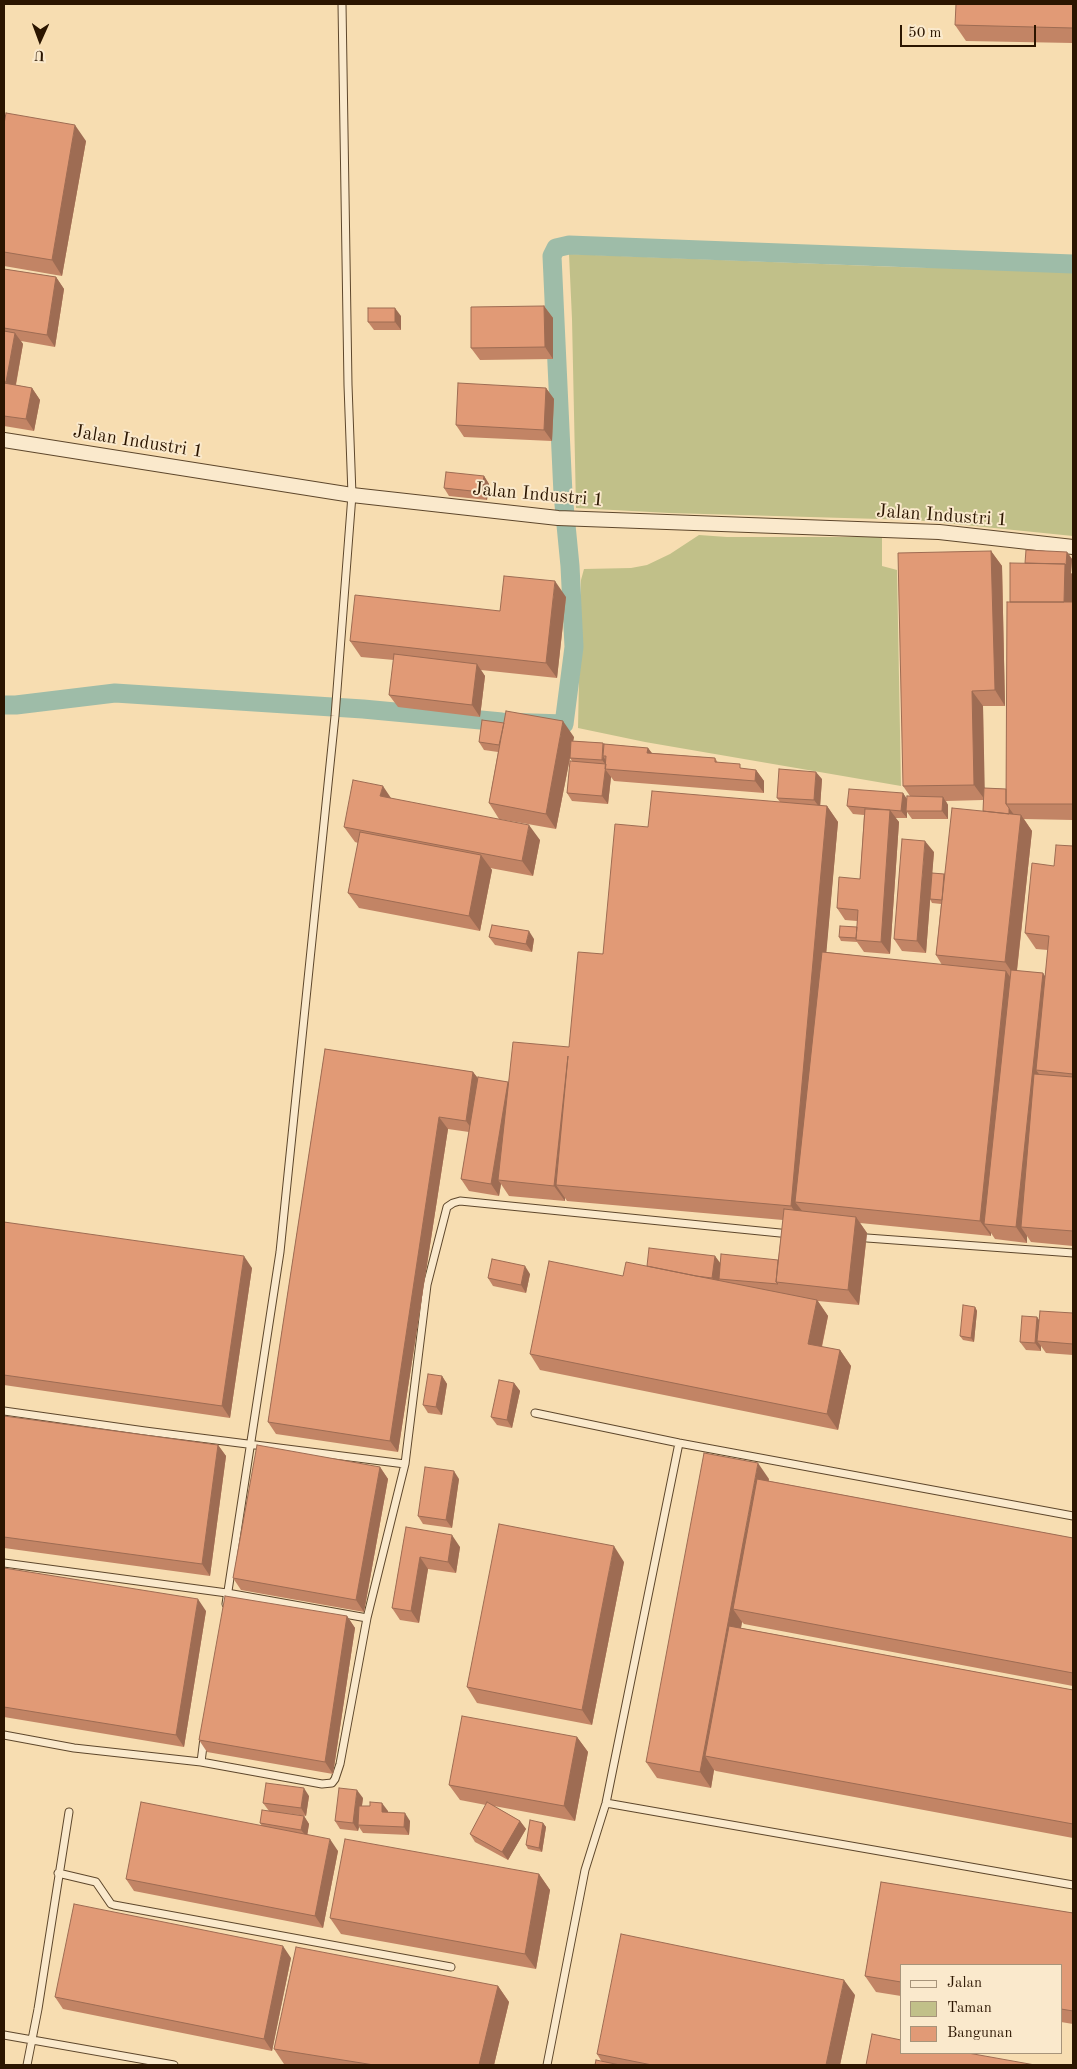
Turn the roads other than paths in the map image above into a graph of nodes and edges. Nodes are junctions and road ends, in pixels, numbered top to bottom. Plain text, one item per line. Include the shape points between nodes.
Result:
1 (342, 4) edge
2 (4, 440) edge
3 (352, 495) junction
4 (1073, 547) edge
5 (793, 1234) edge
6 (867, 1238) dead end
7 (1073, 1253) edge
8 (4, 1412) edge
9 (535, 1413) dead end
10 (679, 1443) junction
11 (249, 1444) junction
12 (405, 1464) junction
13 (1073, 1516) edge
14 (4, 1563) edge
15 (227, 1593) junction
16 (224, 1612) edge
17 (367, 1618) junction
18 (205, 1734) edge
19 (4, 1735) edge
20 (201, 1762) junction
21 (606, 1802) junction
22 (68, 1812) dead end
23 (58, 1873) junction
24 (1073, 1885) edge
25 (451, 1967) dead end
26 (4, 2035) edge
27 (32, 2039) junction
28 (27, 2065) edge
29 (174, 2065) edge
30 (547, 2065) edge

1 - 3 lane
2 - 3 street, Jalan Industri 1
3 - 4 street, Jalan Industri 1 via 564,519 938,532
3 - 11 lane via 335,716 280,1252
5 - 12 lane via 460,1201 453,1203 447,1207 428,1285
6 - 7 lane
8 - 11 lane
9 - 10 lane
10 - 13 lane
10 - 21 lane
11 - 12 lane
11 - 15 lane
12 - 17 lane
14 - 15 lane
15 - 16 lane
15 - 17 lane
17 - 20 lane via 340,1764 332,1783 322,1784
18 - 20 lane
19 - 20 lane via 74,1748
21 - 24 lane
21 - 30 lane via 585,1870
22 - 23 lane
23 - 25 lane via 96,1882 114,1905
23 - 27 lane
26 - 27 lane
27 - 28 lane
27 - 29 lane

